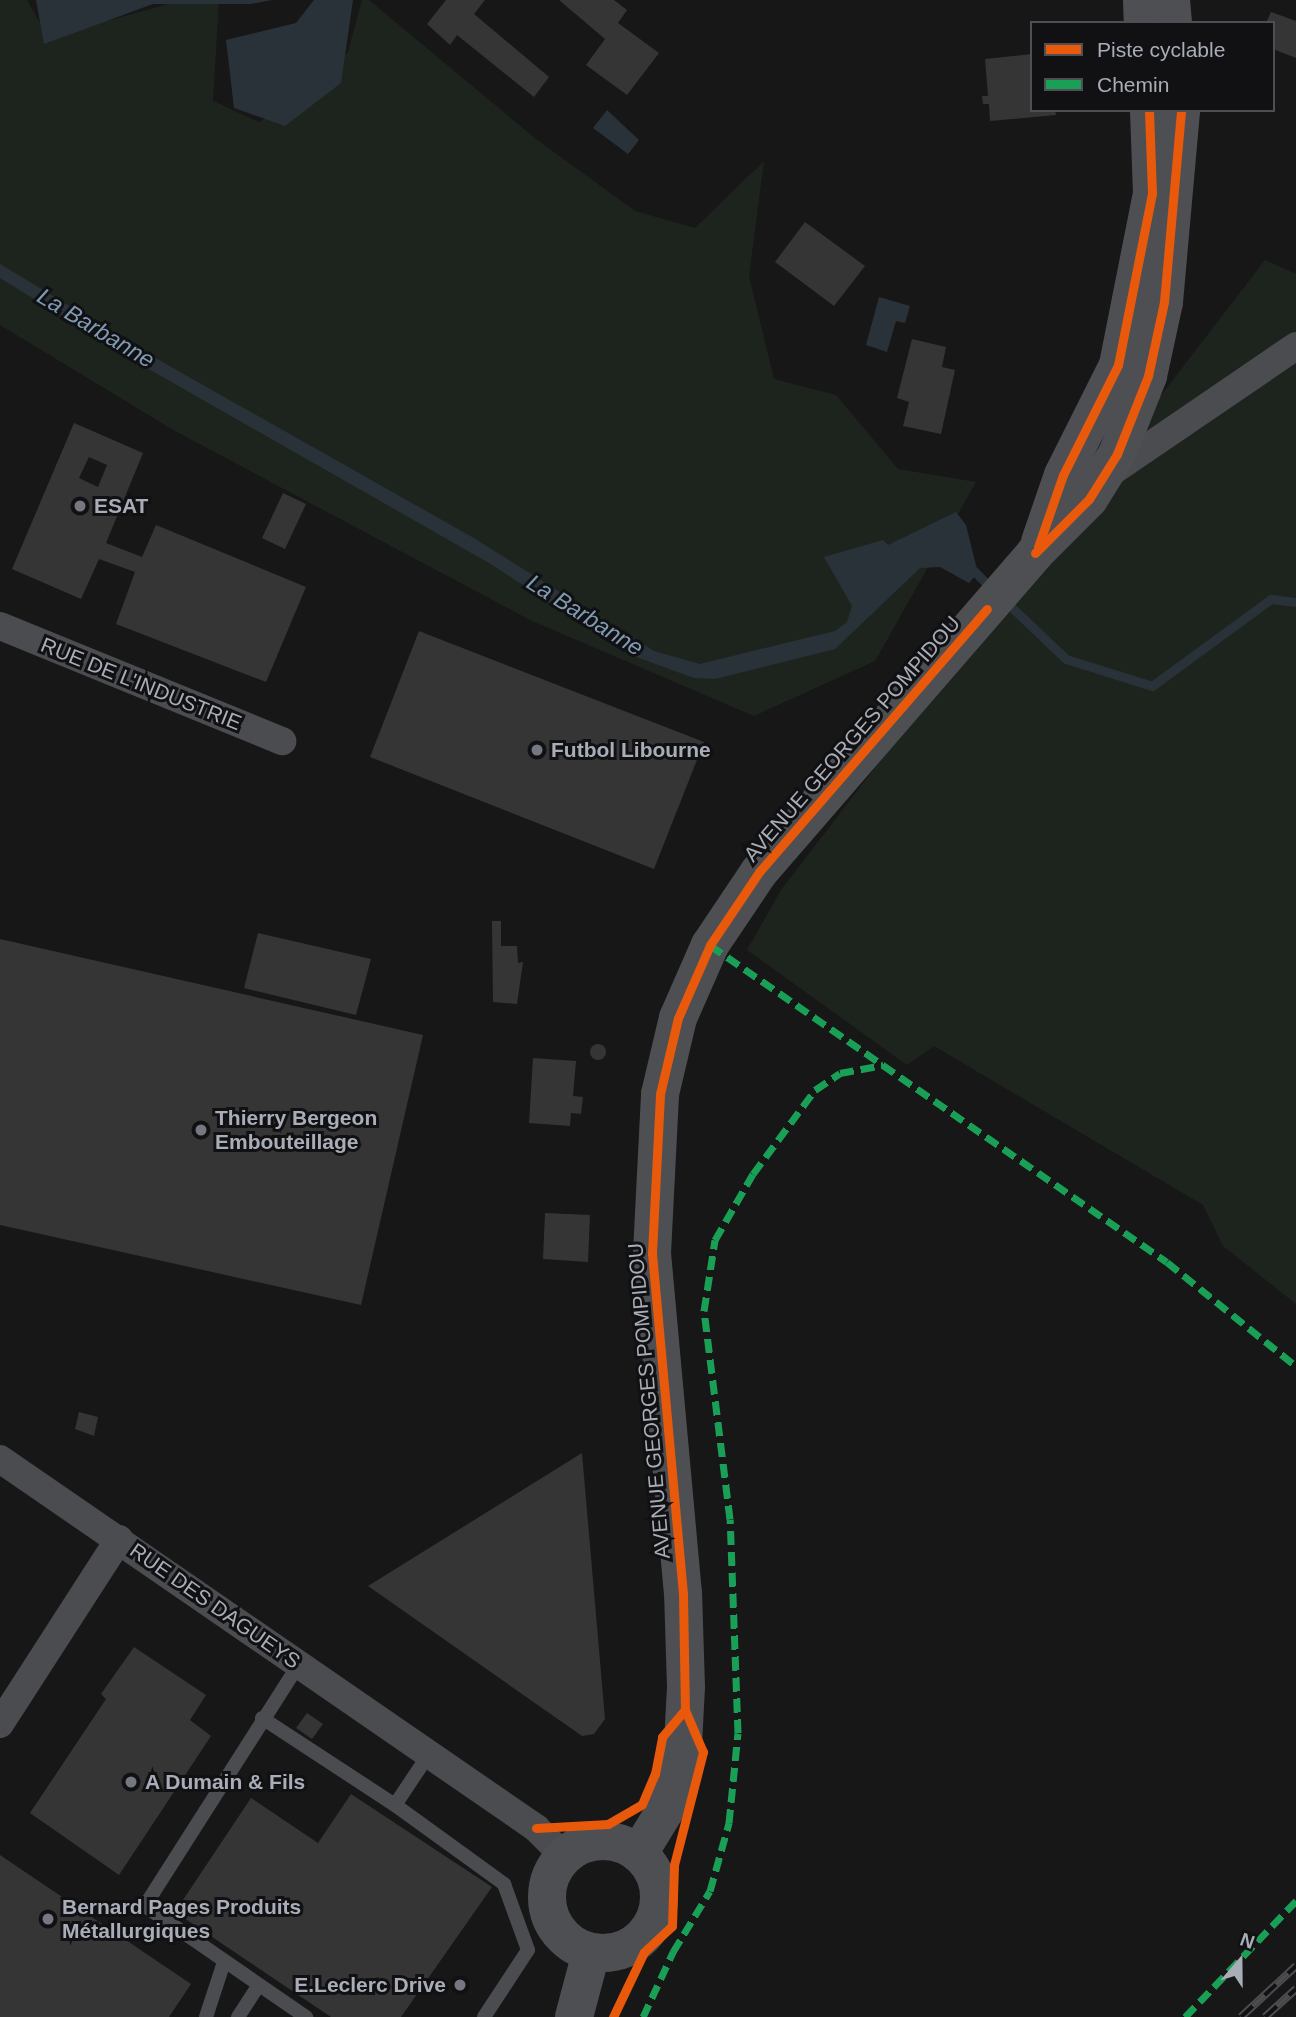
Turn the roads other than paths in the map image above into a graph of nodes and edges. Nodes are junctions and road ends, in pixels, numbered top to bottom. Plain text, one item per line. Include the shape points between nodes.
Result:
1 (1142, 0) edge
2 (1171, 0) edge
3 (1143, 21) edge
4 (1173, 21) edge
5 (1149, 112) edge
6 (1181, 112) edge
7 (1296, 346) edge
8 (1102, 478) junction
9 (1025, 566) junction
10 (0, 626) edge
11 (282, 741) dead end
12 (0, 1460) edge
13 (119, 1539) junction
14 (299, 1664) junction
15 (262, 1718) junction
16 (0, 1724) edge
17 (429, 1754) junction
18 (396, 1805) junction
19 (639, 1853) junction
20 (564, 1856) junction
21 (591, 1952) junction
22 (224, 1962) junction
23 (258, 1986) junction
24 (206, 2017) edge
25 (238, 2017) edge
26 (306, 2017) edge
27 (484, 2017) edge
28 (574, 2017) edge

1 - 3 main road
2 - 4 main road
5 - 9 main road via 1152,193 1118,365 1063,475
6 - 8 main road, AVENUE GEORGES POMPIDOU via 1164,302 1148,376 1117,454
7 - 8 street
8 - 9 main road, AVENUE GEORGES POMPIDOU via 1089,499
9 - 19 main road, AVENUE GEORGES POMPIDOU via 759,872 710,945 678,1018 660,1094 652,1252 683,1594 686,1688 674,1784 664,1812
10 - 11 street, RUE DE L'INDUSTRIE
12 - 13 street, RUE DES DAGUEYS
13 - 14 street, RUE DES DAGUEYS
13 - 16 street
14 - 15 lane
14 - 17 street, RUE DES DAGUEYS
15 - 18 lane
15 - 22 lane via 145,1906
17 - 18 lane
17 - 20 street, RUE DES DAGUEYS via 536,1828
18 - 27 lane via 504,1884 528,1950
19 - 20 main road via 609,1841 593,1842
19 - 21 main road via 658,1885 654,1922 628,1948
20 - 21 main road via 547,1886 551,1921 575,1946
21 - 28 main road
22 - 23 lane
22 - 24 lane
23 - 25 lane
23 - 26 lane

